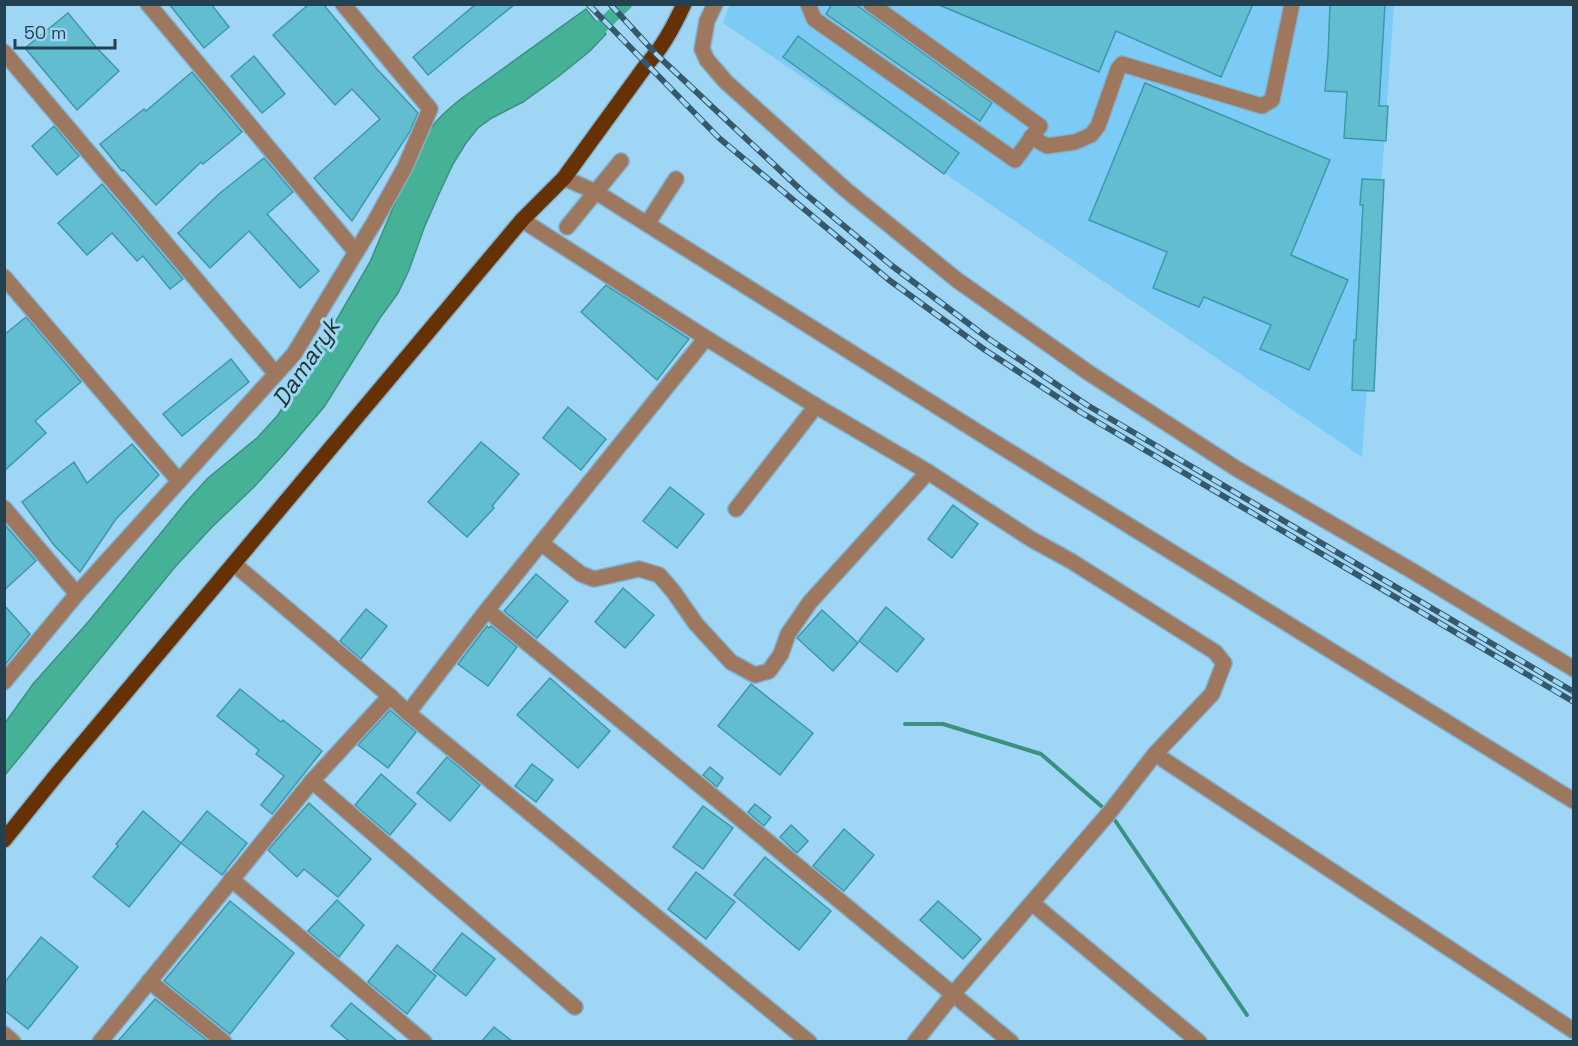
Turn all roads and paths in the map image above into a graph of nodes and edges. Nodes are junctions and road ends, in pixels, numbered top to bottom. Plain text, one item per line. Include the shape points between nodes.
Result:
1 (148, 4) edge
2 (343, 4) edge
3 (684, 4) edge
4 (715, 4) edge
5 (808, 4) edge
6 (871, 4) edge
7 (1292, 4) edge
8 (4, 52) edge
9 (1031, 137) junction
10 (621, 161) dead end
11 (564, 178) junction
12 (676, 179) dead end
13 (596, 192) junction
14 (522, 220) junction
15 (647, 224) junction
16 (567, 227) dead end
17 (356, 252) junction
18 (4, 277) edge
19 (706, 338) junction
20 (276, 374) junction
21 (816, 406) junction
22 (928, 472) junction
23 (180, 481) junction
24 (4, 508) edge
25 (736, 509) dead end
26 (541, 543) junction
27 (234, 564) junction
28 (77, 594) junction
29 (487, 610) junction
30 (1574, 669) edge
31 (4, 682) edge
32 (390, 696) junction
33 (408, 713) junction
34 (1155, 754) junction
35 (312, 781) junction
36 (1574, 801) edge
37 (4, 840) edge
38 (231, 879) junction
39 (1032, 903) junction
40 (149, 981) junction
41 (954, 993) junction
42 (575, 1007) dead end
43 (1574, 1031) edge
44 (4, 1034) edge
45 (13, 1041) edge
46 (100, 1041) edge
47 (224, 1041) edge
48 (424, 1041) edge
49 (809, 1041) edge
50 (915, 1041) edge
51 (1011, 1041) edge
52 (1199, 1041) edge

1 - 17 street
2 - 17 street via 430,109 405,167
3 - 11 main road via 668,38
4 - 30 street via 702,49 726,82 846,190 957,280 1089,373 1237,469
5 - 9 street via 814,18 1015,160
6 - 9 street via 1040,126
7 - 9 street via 1272,100 1262,106 1122,64 1091,135 1047,146
8 - 20 street
10 - 13 street
11 - 13 street
11 - 14 main road
12 - 15 street
13 - 15 street
13 - 16 street
14 - 19 street
14 - 27 main road
15 - 36 street
17 - 20 street via 294,354
18 - 23 street
19 - 21 street
19 - 26 street
20 - 23 street
21 - 22 street
21 - 25 street
22 - 26 street via 810,602 769,671 755,675 731,662 659,575 639,569 594,579 581,574
22 - 34 street via 1215,652 1224,663 1212,694
23 - 28 street
24 - 28 street
26 - 29 street
27 - 32 street
27 - 37 main road
28 - 31 street
29 - 33 street
29 - 41 street
32 - 33 street
32 - 35 street
33 - 49 street
34 - 39 street
34 - 43 street
35 - 38 street
35 - 42 street
38 - 40 street
38 - 48 street
39 - 41 street
39 - 52 street
40 - 46 street
40 - 47 street
41 - 50 street
41 - 51 street
44 - 45 street

